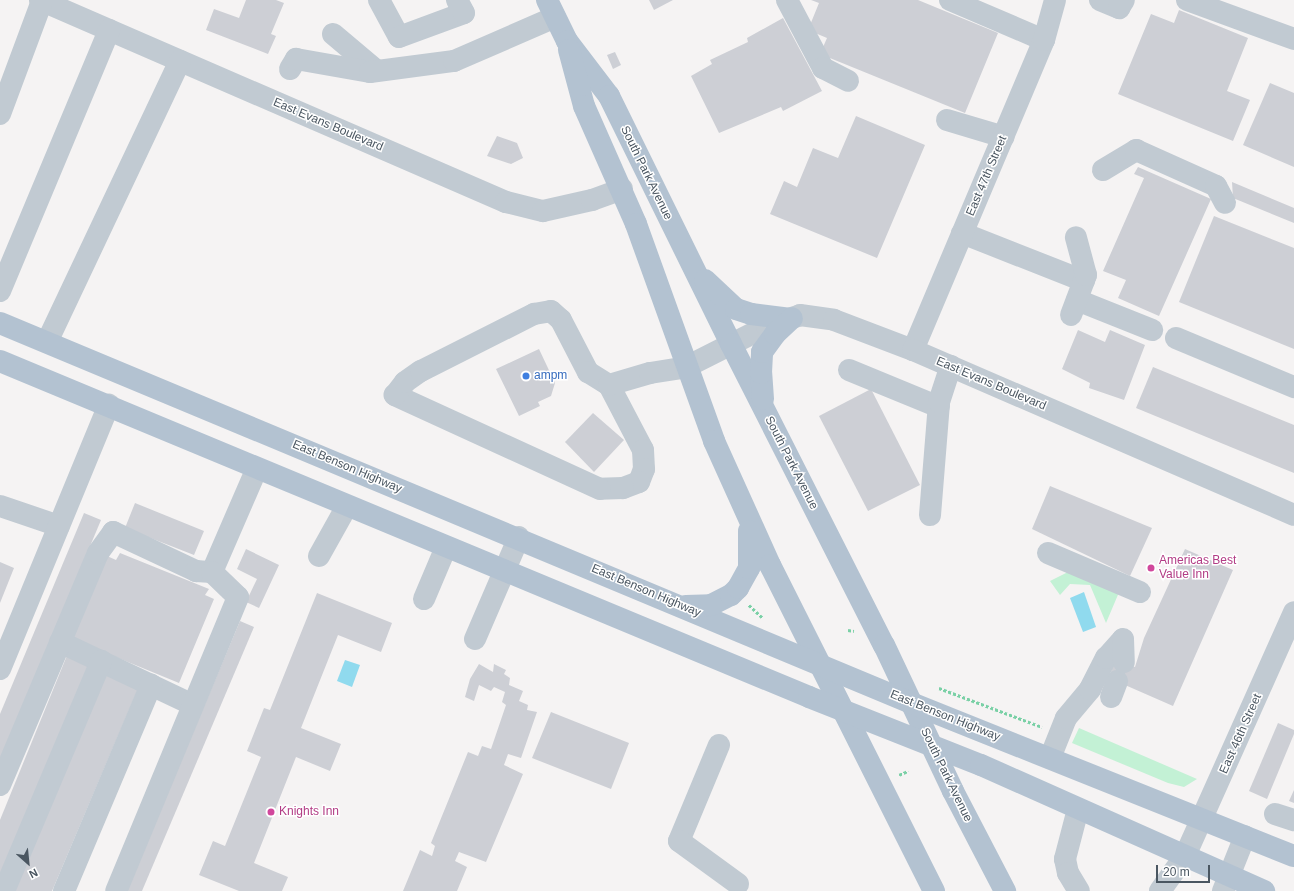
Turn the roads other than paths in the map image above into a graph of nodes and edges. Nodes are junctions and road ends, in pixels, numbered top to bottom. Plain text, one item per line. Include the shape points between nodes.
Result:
1 (41, 0) edge
2 (379, 0) edge
3 (457, 0) edge
4 (787, 0) edge
5 (950, 0) edge
6 (1055, 0) edge
7 (1100, 0) edge
8 (1124, 0) edge
9 (1187, 0) edge
10 (551, 9) edge
11 (109, 30) junction
12 (333, 34) dead end
13 (1294, 39) edge
14 (1044, 40) junction
15 (567, 41) junction
16 (180, 61) junction
17 (290, 69) dead end
18 (377, 71) junction
19 (848, 81) dead end
20 (0, 114) edge
21 (947, 120) dead end
22 (1004, 137) junction
23 (1103, 170) dead end
24 (622, 189) junction
25 (1225, 203) dead end
26 (962, 234) junction
27 (1076, 237) dead end
28 (692, 266) junction
29 (0, 291) edge
30 (1080, 293) junction
31 (790, 318) junction
32 (0, 322) edge
33 (1152, 330) dead end
34 (1176, 338) dead end
35 (47, 342) junction
36 (731, 344) junction
37 (913, 350) junction
38 (0, 361) edge
39 (951, 366) junction
40 (686, 367) junction
41 (849, 370) dead end
42 (609, 385) junction
43 (1294, 387) edge
44 (188, 401) junction
45 (109, 405) junction
46 (939, 407) junction
47 (764, 409) junction
48 (174, 433) junction
49 (258, 468) junction
50 (0, 506) edge
51 (347, 506) junction
52 (744, 508) junction
53 (930, 515) dead end
54 (1294, 515) edge
55 (59, 526) junction
56 (519, 538) junction
57 (446, 547) junction
58 (1048, 554) dead end
59 (319, 556) dead end
60 (504, 571) junction
61 (212, 572) junction
62 (1140, 592) dead end
63 (424, 600) dead end
64 (671, 602) junction
65 (1294, 612) edge
66 (475, 639) dead end
67 (60, 642) junction
68 (101, 661) junction
69 (820, 663) junction
70 (0, 669) edge
71 (1117, 680) dead end
72 (152, 685) junction
73 (911, 703) junction
74 (193, 705) junction
75 (844, 711) junction
76 (719, 745) dead end
77 (932, 746) junction
78 (1050, 758) junction
79 (0, 785) edge
80 (1078, 809) junction
81 (1203, 818) junction
82 (1245, 836) junction
83 (1185, 856) junction
84 (1294, 856) edge
85 (1226, 883) edge
86 (738, 884) dead end
87 (4, 891) edge
88 (64, 891) edge
89 (116, 891) edge
90 (934, 891) edge
91 (1005, 891) edge
92 (1079, 891) edge
93 (1160, 891) edge
94 (1264, 891) edge

1 - 11 street, East Evans Boulevard
1 - 20 street
2 - 3 street via 399,37 464,13
4 - 19 street via 822,68
5 - 14 street
6 - 14 street, East 47th Street
7 - 8 street via 1119,8
9 - 13 street
10 - 15 main road, South Park Avenue
10 - 18 street via 454,61
11 - 16 street, East Evans Boulevard
11 - 29 street
12 - 18 street
14 - 22 street, East 47th Street
15 - 24 main road, South Park Avenue via 584,106
15 - 28 main road, South Park Avenue via 609,96
16 - 24 street, East Evans Boulevard via 506,202 543,210 592,200
16 - 35 street
17 - 18 street via 296,59
21 - 22 street
22 - 26 street, East 47th Street
23 - 25 street via 1136,150 1216,186
24 - 40 main road, South Park Avenue
26 - 30 street
26 - 37 street, East 47th Street
27 - 30 street
28 - 31 main road via 716,293 736,309 751,314
28 - 36 main road, South Park Avenue
30 - 33 street
31 - 36 street, East Evans Boulevard
31 - 37 street, East Evans Boulevard via 800,315 834,320
31 - 47 main road via 762,352
32 - 35 main road, East Benson Highway
34 - 43 street
35 - 44 main road, East Benson Highway
36 - 40 street, East Evans Boulevard
36 - 47 main road, South Park Avenue
37 - 39 street, East Evans Boulevard
38 - 45 main road
39 - 46 street
39 - 54 street, East Evans Boulevard
40 - 42 street, East Evans Boulevard via 650,372
40 - 52 main road, South Park Avenue via 714,441
41 - 46 street
42 - 42 street via 643,450 644,469 639,482 623,488 600,489 394,395 405,382 421,371 534,314 551,311 560,320 588,372
44 - 48 main road
44 - 56 main road, East Benson Highway
45 - 48 main road
45 - 55 street
46 - 53 street
47 - 73 main road, South Park Avenue
48 - 49 main road
49 - 51 main road
49 - 61 street
50 - 55 street
51 - 57 main road
51 - 59 street
52 - 64 main road via 751,557 749,568 738,588 731,595 711,605 693,607
52 - 69 main road, South Park Avenue
55 - 70 street
56 - 60 street
56 - 64 main road, East Benson Highway
57 - 60 main road
57 - 63 street
58 - 62 street
60 - 66 street
60 - 75 main road
61 - 67 street via 196,571 113,532 98,553
61 - 74 street via 238,597
64 - 69 main road, East Benson Highway
65 - 81 street, East 46th Street
67 - 68 street
67 - 79 street
68 - 72 street
68 - 87 street
69 - 73 main road, East Benson Highway
69 - 75 main road, South Park Avenue
71 - 78 street via 1123,639 1106,658 1090,689 1066,718
72 - 74 street
72 - 88 street
73 - 77 main road, South Park Avenue
73 - 78 main road, East Benson Highway
74 - 89 street
75 - 77 main road
75 - 90 main road, South Park Avenue
76 - 86 street via 679,840
77 - 80 main road
77 - 91 main road, South Park Avenue
78 - 81 main road, East Benson Highway
80 - 83 main road
80 - 92 street via 1065,859 1068,872
81 - 82 main road, East Benson Highway
81 - 83 street, East 46th Street
82 - 84 main road, East Benson Highway
82 - 85 street
83 - 85 main road
83 - 93 street, East 46th Street
85 - 94 main road

